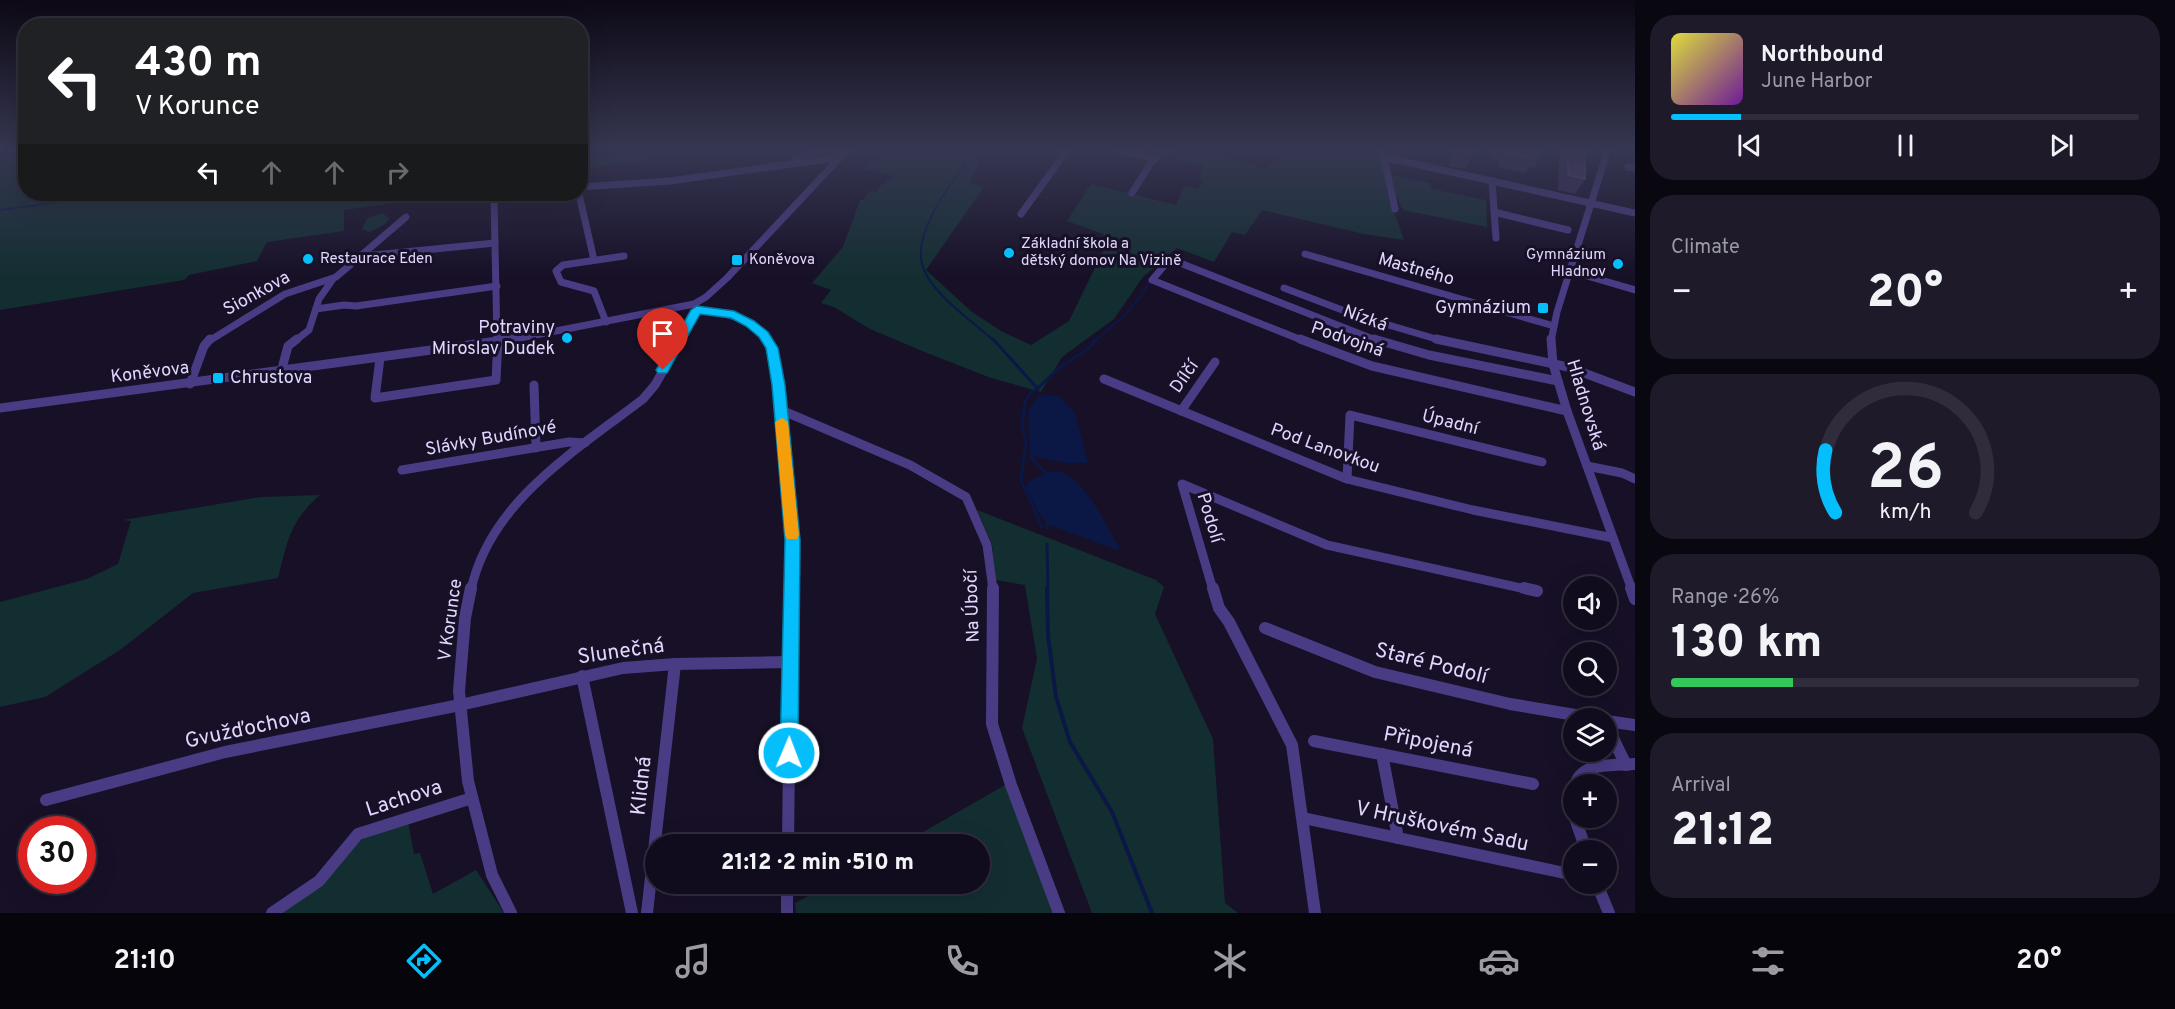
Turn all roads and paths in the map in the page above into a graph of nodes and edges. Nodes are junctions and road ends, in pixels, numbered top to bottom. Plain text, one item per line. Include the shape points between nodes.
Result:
1 (807, 192) edge
2 (1037, 192) edge
3 (1391, 192) edge
4 (1493, 192) edge
5 (1535, 192) edge
6 (1595, 192) edge
7 (494, 201) edge
8 (581, 201) edge
9 (1591, 204) junction
10 (1395, 209) dead end
11 (1494, 212) junction
12 (1635, 213) edge
13 (1021, 214) dead end
14 (406, 217) dead end
15 (1568, 230) dead end
16 (1496, 238) dead end
17 (495, 243) junction
18 (1305, 254) dead end
19 (364, 256) junction
20 (624, 256) dead end
21 (1170, 259) joint
22 (594, 260) junction
23 (1570, 271) junction
24 (333, 279) junction
25 (497, 286) junction
26 (1284, 288) dead end
27 (1635, 290) edge
28 (696, 307) junction
29 (315, 312) junction
30 (606, 322) junction
31 (1554, 326) junction
32 (498, 342) junction
33 (380, 358) junction
34 (1215, 362) dead end
35 (1553, 364) junction
36 (281, 372) junction
37 (1104, 379) dead end
38 (1558, 381) junction
39 (190, 384) junction
40 (534, 386) dead end
41 (1635, 392) edge
42 (0, 408) edge
43 (781, 410) junction
44 (1181, 411) junction
45 (1567, 411) junction
46 (585, 443) junction
47 (536, 448) junction
48 (1542, 462) dead end
49 (1587, 466) junction
50 (402, 470) dead end
51 (1347, 479) junction
52 (1635, 479) edge
53 (1613, 538) junction
54 (1537, 591) dead end
55 (1635, 598) edge
56 (1265, 628) dead end
57 (790, 662) junction
58 (675, 664) junction
59 (582, 676) junction
60 (460, 705) junction
61 (1563, 713) edge
62 (1617, 724) edge
63 (1635, 725) edge
64 (1314, 741) dead end
65 (1617, 742) edge
66 (1382, 754) junction
67 (1630, 765) edge
68 (1581, 774) edge
69 (1533, 784) dead end
70 (472, 798) junction
71 (46, 800) dead end
72 (1303, 818) junction
73 (788, 834) edge
74 (1398, 838) junction
75 (1563, 873) edge
76 (787, 894) edge
77 (1601, 894) edge
78 (272, 913) edge
79 (511, 913) edge
80 (632, 913) edge
81 (647, 913) edge
82 (787, 913) edge
83 (1059, 913) edge
84 (1315, 913) edge
85 (1609, 913) edge

1 - 28 street
2 - 13 street
3 - 10 street
4 - 11 street
5 - 9 street
6 - 9 street, Hladnovská
7 - 17 street
8 - 22 street
9 - 12 street
9 - 23 street, Hladnovská
11 - 15 street
11 - 16 street
14 - 19 street, Sionkova
17 - 19 street
17 - 25 street
18 - 31 street, Mastného
19 - 24 street, Sionkova
20 - 22 street
21 - 38 street, Nízká via 1381,342
21 - 45 street, Podvojná via 1152,280 1283,333 1372,366
22 - 30 street via 563,265 556,271 557,278 564,284 594,291
23 - 27 street
23 - 31 street, Hladnovská
24 - 29 street
24 - 39 street, Sionkova via 275,299 211,338 204,346
25 - 29 street
25 - 32 street
26 - 35 street via 1421,336
28 - 30 street, Koněvova
28 - 43 street via 734,315 764,334 774,356
28 - 46 street, V Korunce via 655,385 643,399
29 - 36 street via 309,330 288,346
30 - 32 street, Koněvova
31 - 35 street, Hladnovská
32 - 33 street, Koněvova
32 - 33 street via 496,380 375,398
33 - 36 street, Koněvova
34 - 44 street, Dílčí
35 - 38 street, Hladnovská
35 - 41 street
36 - 39 street, Koněvova
37 - 44 street, Pod Lanovkou
38 - 45 street, Hladnovská
39 - 42 street, Koněvova
40 - 47 street
43 - 57 street via 792,540
43 - 83 street, Na Úbočí via 910,465 970,503 987,545 993,581 992,724
44 - 51 street, Pod Lanovkou
45 - 49 street, Hladnovská
46 - 47 street, Slávky Budínové
46 - 60 street, V Korunce via 538,480 518,502 475,571 465,618
47 - 50 street, Slávky Budínové
48 - 51 street, Úpadní via 1350,415
49 - 52 street
49 - 53 street, Hladnovská
51 - 53 street, Pod Lanovkou
53 - 55 street, Hladnovská
54 - 72 street, Podolí via 1327,545 1182,484 1220,608 1292,745
56 - 61 street, Staré Podolí via 1375,672
57 - 58 street, Slunečná
57 - 73 street
58 - 59 street, Slunečná
58 - 81 street, Klidná
59 - 60 street, Slunečná
59 - 80 street, Klidná
60 - 70 street, V Korunce
60 - 71 street, Gvužďochova via 225,752
62 - 63 street
64 - 66 street, Připojená
65 - 67 street
66 - 69 street, Připojená
66 - 74 street
67 - 68 street via 1586,770
70 - 78 street, Lachova via 358,834 319,881
70 - 79 street, V Korunce via 492,875
72 - 74 street, V Hruškovém Sadu
72 - 84 street, Podolí
74 - 75 street, V Hruškovém Sadu
76 - 82 street
77 - 85 street

